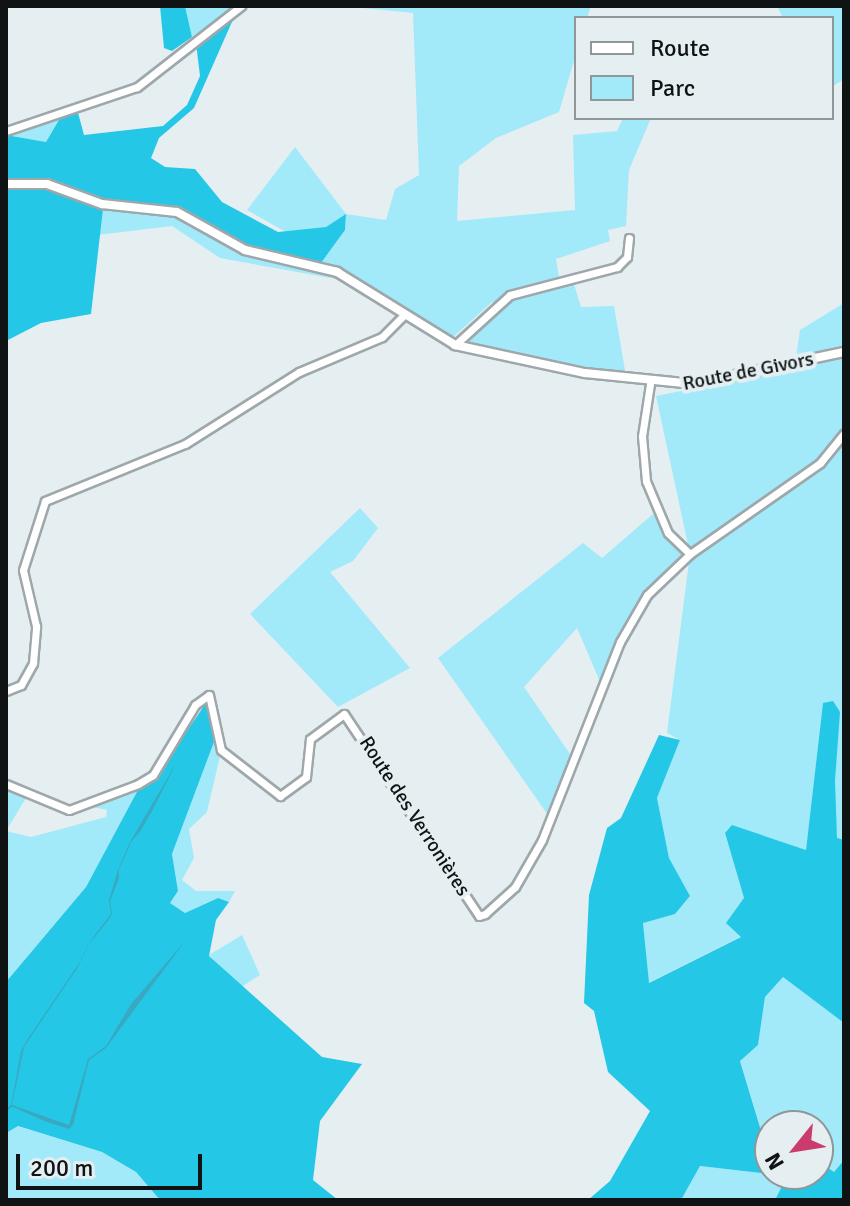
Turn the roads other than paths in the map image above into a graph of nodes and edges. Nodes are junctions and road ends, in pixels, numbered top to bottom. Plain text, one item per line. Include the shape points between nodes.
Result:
1 (241, 6) edge
2 (6, 131) edge
3 (6, 184) edge
4 (629, 238) dead end
5 (404, 315) junction
6 (455, 345) junction
7 (844, 352) edge
8 (650, 384) junction
9 (844, 433) edge
10 (690, 554) junction
11 (6, 691) edge
12 (6, 784) edge

1 - 2 street via 137,87
3 - 5 street, Route de Givors via 47,184 102,204 177,212 245,250 356,283
4 - 6 street via 627,257 617,267 510,295 482,313
5 - 6 street, Route de Givors
5 - 11 street via 382,337 299,372 185,444 45,501 23,570 36,626 33,663 21,685
6 - 8 street, Route de Givors
7 - 8 street, Route de Givors via 709,382
8 - 10 street via 642,436 646,481 668,533
9 - 10 street via 820,463
10 - 12 street, Route des Verronières via 633,618 550,825 515,887 485,914 479,916 344,714 310,739 306,777 280,796 221,750 209,695 195,705 153,775 138,784 69,810

